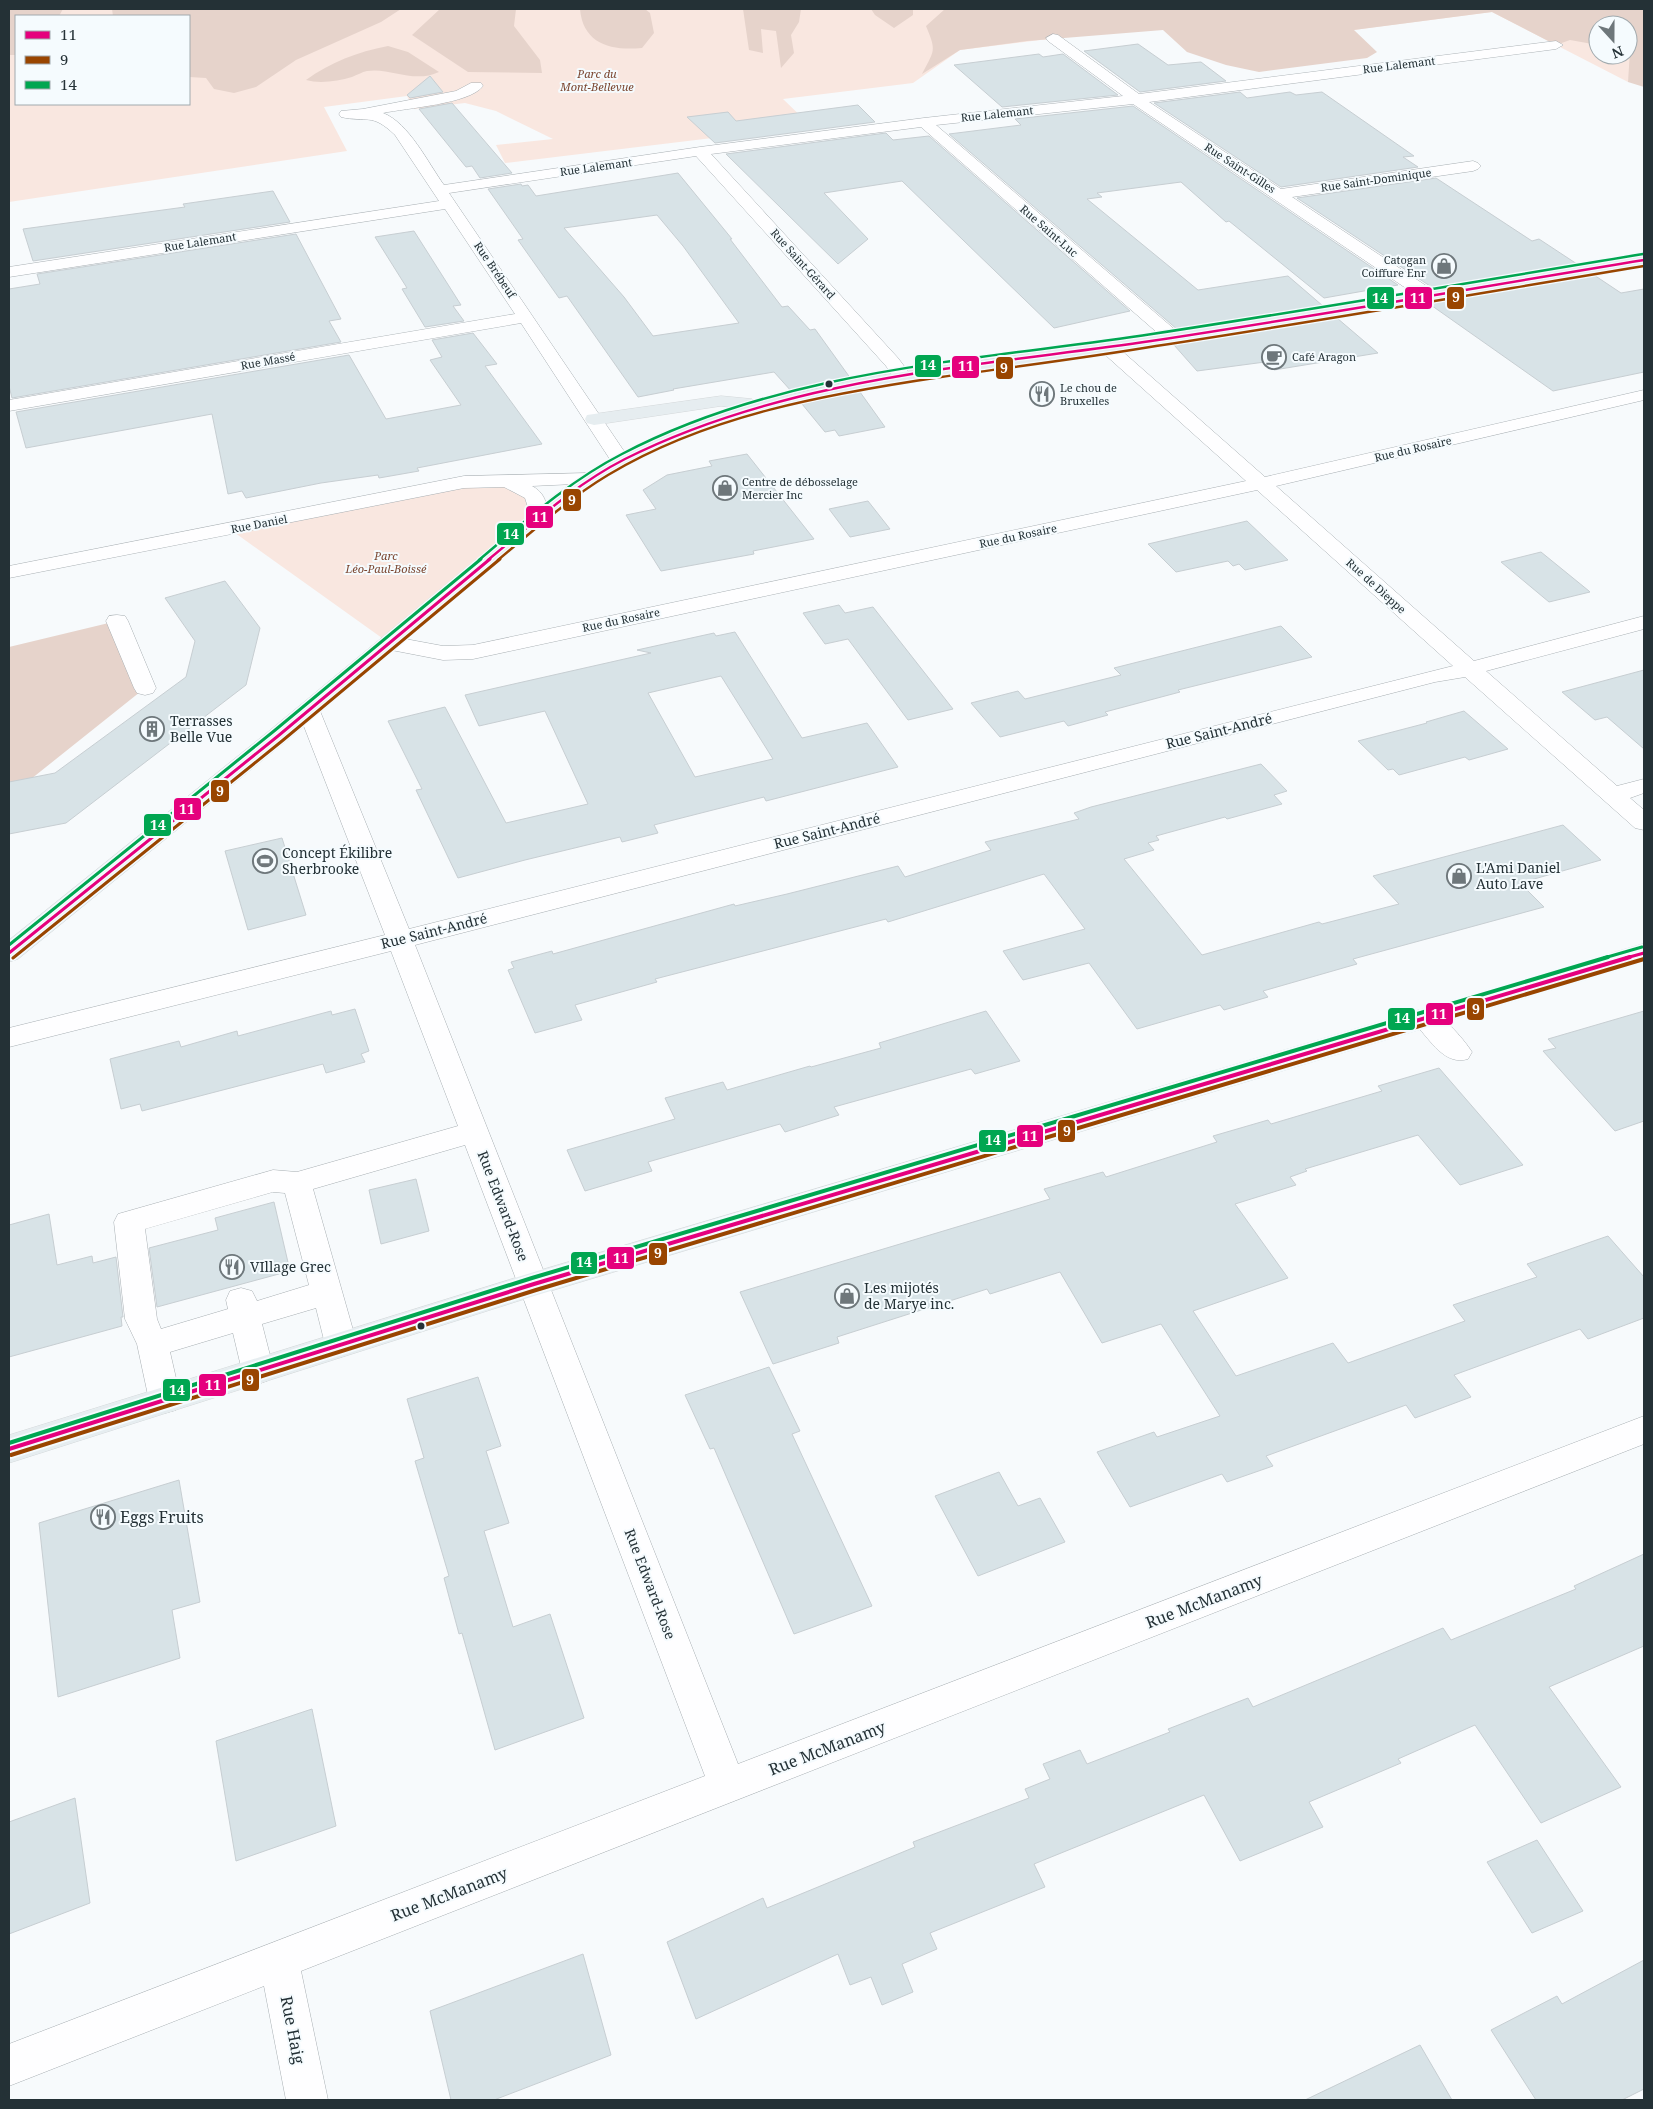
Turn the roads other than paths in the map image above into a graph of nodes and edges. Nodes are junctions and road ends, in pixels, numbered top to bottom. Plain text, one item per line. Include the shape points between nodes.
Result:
1 (1053, 38) dead end
2 (1556, 45) dead end
3 (476, 86) dead end
4 (1136, 99) junction
5 (366, 113) junction
6 (346, 114) dead end
7 (924, 122) junction
8 (700, 151) junction
9 (1473, 166) dead end
10 (1280, 194) junction
11 (445, 197) junction
12 (1644, 260) edge
13 (9, 272) edge
14 (1428, 296) junction
15 (526, 317) junction
16 (1174, 338) junction
17 (1108, 348) junction
18 (904, 378) junction
19 (1644, 395) edge
20 (762, 405) junction
21 (9, 406) edge
22 (594, 418) junction
23 (620, 460) junction
24 (589, 479) junction
25 (510, 482) junction
26 (1261, 484) junction
27 (539, 516) junction
28 (9, 572) edge
29 (117, 621) dead end
30 (1644, 622) edge
31 (389, 643) junction
32 (1470, 669) junction
33 (145, 688) dead end
34 (309, 711) junction
35 (1644, 786) edge
36 (1612, 795) junction
37 (1644, 823) edge
38 (400, 940) junction
39 (9, 953) edge
40 (1644, 953) edge
41 (1426, 1018) junction
42 (9, 1036) edge
43 (1458, 1052) dead end
44 (475, 1132) junction
45 (296, 1183) junction
46 (534, 1284) junction
47 (327, 1292) junction
48 (243, 1307) junction
49 (153, 1344) junction
50 (341, 1344) junction
51 (258, 1371) junction
52 (165, 1400) junction
53 (1644, 1430) edge
54 (9, 1448) edge
55 (728, 1786) junction
56 (279, 1960) junction
57 (9, 2065) edge
58 (307, 2100) edge

1 - 4 street, Rue Saint-Gilles
2 - 4 street, Rue Lalemant
3 - 5 street via 460,95
4 - 7 street, Rue Lalemant
4 - 10 street, Rue Saint-Gilles
5 - 6 street, Rue Brébeuf
5 - 11 street, Rue Brébeuf via 379,115 400,132
7 - 8 street, Rue Lalemant
7 - 16 street, Rue Saint-Luc
8 - 11 street, Rue Lalemant
8 - 18 street, Rue Saint-Gérard
9 - 10 street, Rue Saint-Dominique
10 - 14 street, Rue Saint-Gilles
11 - 13 street, Rue Lalemant
11 - 15 street, Rue Brébeuf
12 - 14 main road
14 - 16 main road
15 - 21 street, Rue Massé
15 - 22 street, Rue Brébeuf
16 - 17 main road
17 - 18 main road
17 - 26 street, Rue de Dieppe
18 - 20 main road via 795,396
19 - 26 street, Rue du Rosaire
20 - 22 main road via 721,401
20 - 23 main road via 689,429
22 - 23 street, Rue Brébeuf
23 - 24 main road
24 - 25 street, Rue Daniel
24 - 27 main road
25 - 27 street, Rue Daniel via 534,495
25 - 28 street, Rue Daniel via 464,482 231,530 85,566
26 - 31 street, Rue du Rosaire via 473,652 443,654
26 - 32 street, Rue de Dieppe
27 - 31 main road
29 - 33 street
30 - 32 street, Rue Saint-André
31 - 34 main road
32 - 36 street, Rue de Dieppe
32 - 38 street, Rue Saint-André
34 - 38 street, Rue Edward-Rose
34 - 39 main road
35 - 36 street
36 - 37 street, Rue de Dieppe
38 - 42 street, Rue Saint-André
38 - 44 street, Rue Edward-Rose
40 - 41 main road
41 - 43 street
41 - 46 main road
44 - 45 street
44 - 46 street, Rue Edward-Rose
45 - 47 street
45 - 49 street via 274,1181 129,1222 141,1320
46 - 50 main road
46 - 55 street, Rue Edward-Rose
47 - 48 street
47 - 50 street
48 - 49 street
48 - 51 street
49 - 52 street
50 - 51 main road
51 - 52 main road
52 - 54 main road
53 - 55 street, Rue McManamy
55 - 56 street, Rue McManamy
56 - 57 street, Rue McManamy
56 - 58 street, Rue Haig

